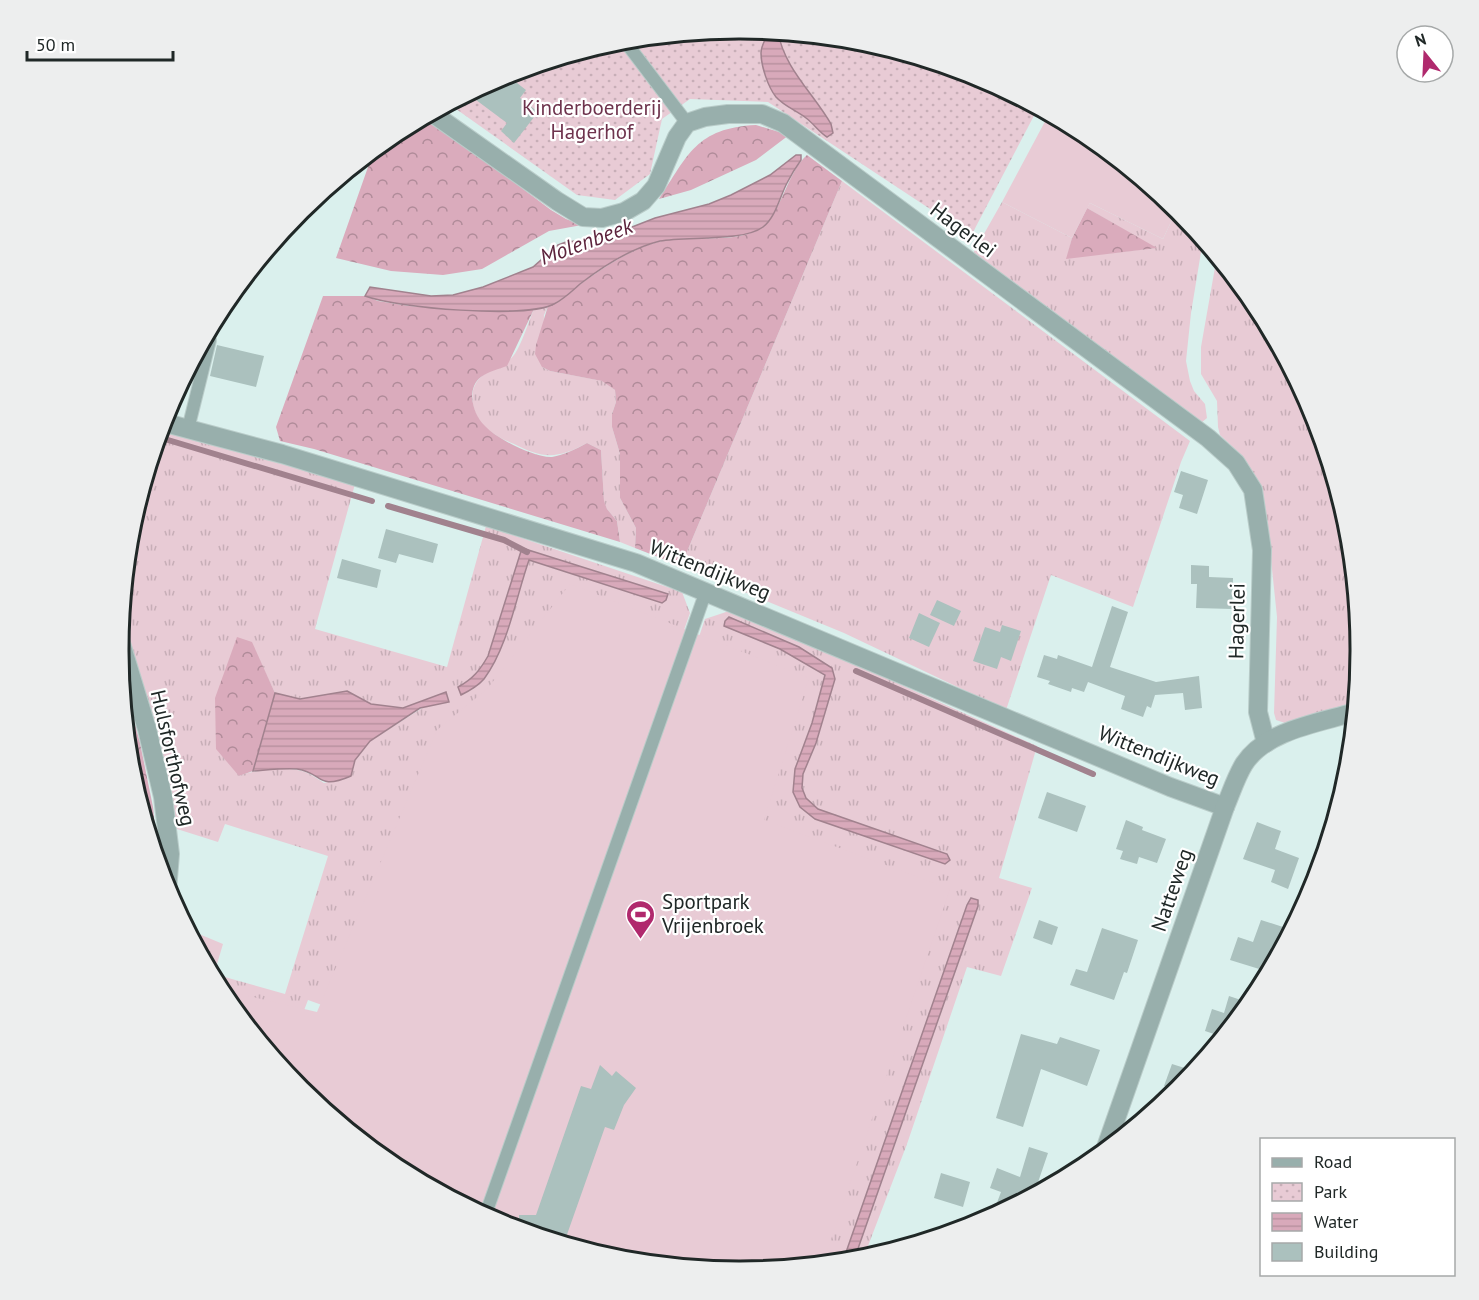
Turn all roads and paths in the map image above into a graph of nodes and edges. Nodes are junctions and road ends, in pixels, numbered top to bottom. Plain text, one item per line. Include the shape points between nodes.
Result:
1 (631, 49) edge
2 (439, 118) edge
3 (687, 123) junction
4 (208, 348) edge
5 (172, 425) edge
6 (188, 429) junction
7 (706, 591) junction
8 (129, 670) edge
9 (1347, 715) edge
10 (1266, 743) junction
11 (1224, 807) junction
12 (169, 867) edge
13 (1110, 1136) edge
14 (488, 1206) edge

1 - 3 lane
2 - 3 street via 557,201 584,217 602,218 643,201 656,186
3 - 10 street, Hagerlei via 728,114 762,114 783,123 1208,438 1236,464 1253,490 1262,550 1258,712
4 - 6 lane
5 - 6 street, Wittendijkweg
6 - 7 street, Wittendijkweg via 537,531
7 - 11 street, Wittendijkweg
7 - 14 lane
8 - 12 street, Hulsforthofweg via 163,797
9 - 10 street, Natteweg
10 - 11 street, Natteweg via 1244,765
11 - 13 street, Natteweg

